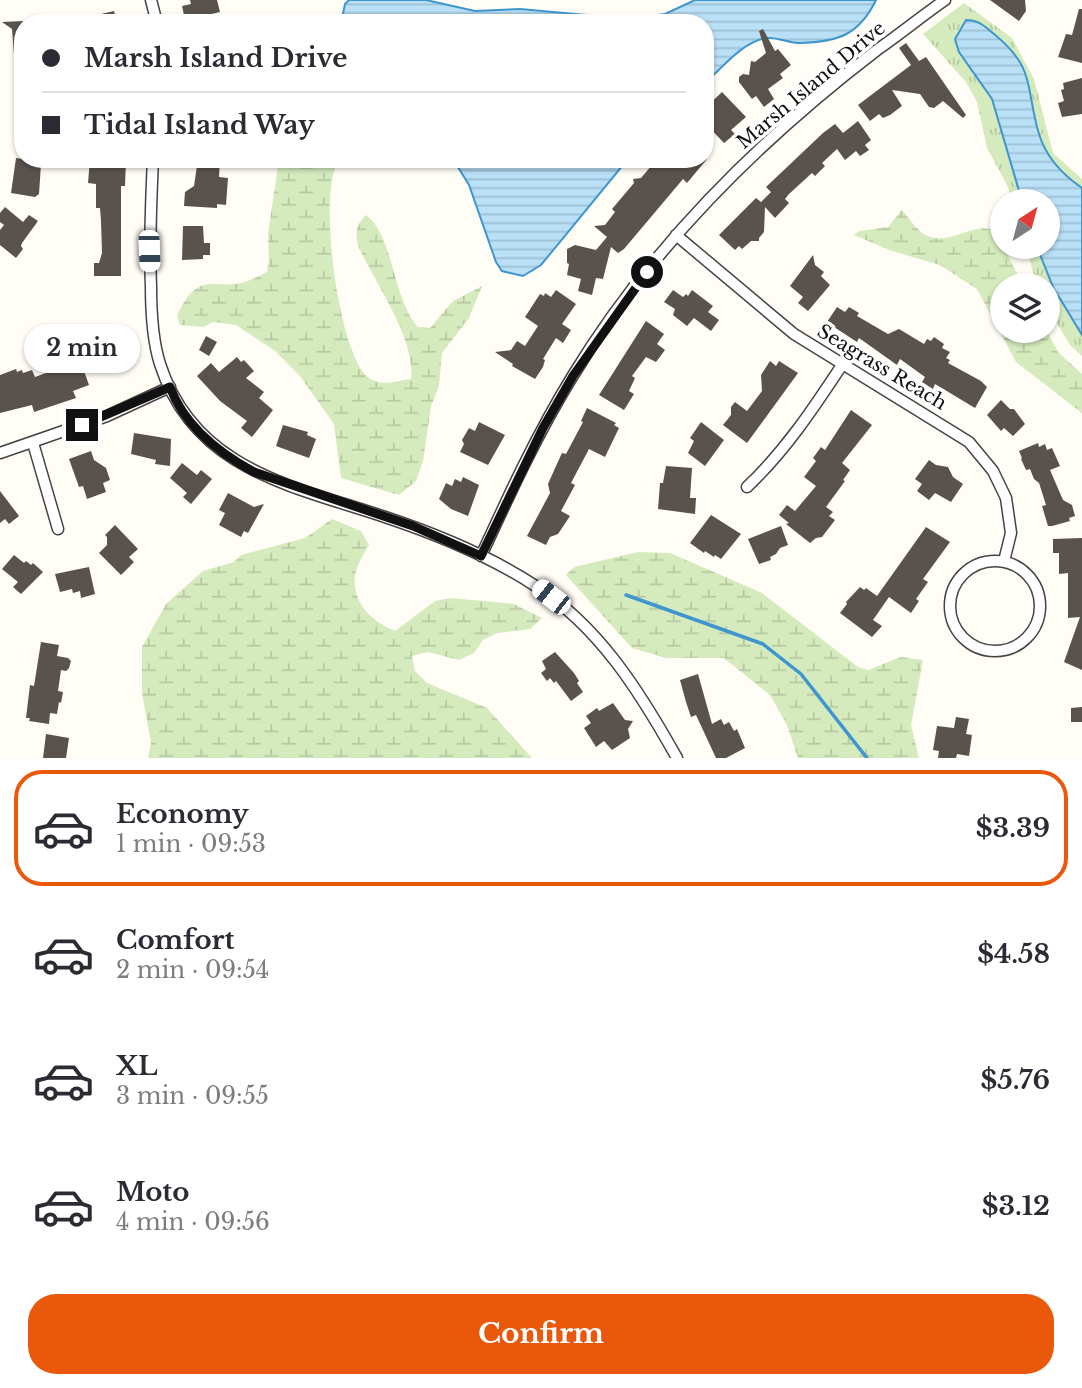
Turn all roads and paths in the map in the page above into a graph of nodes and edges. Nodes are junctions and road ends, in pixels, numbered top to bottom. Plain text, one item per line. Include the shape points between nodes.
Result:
1 (945, 0) edge
2 (152, 168) edge
3 (676, 235) junction
4 (842, 365) junction
5 (170, 387) junction
6 (33, 443) junction
7 (0, 453) edge
8 (747, 487) dead end
9 (58, 529) dead end
10 (481, 556) junction
11 (1004, 561) junction
12 (677, 758) edge

1 - 3 street, Marsh Island Drive via 766,141
2 - 5 street via 151,317 160,364
3 - 4 street, Seagrass Reach via 794,334
3 - 10 street, Marsh Island Drive via 573,376
4 - 8 street via 803,424
4 - 11 street, Seagrass Reach via 954,431 982,456 1002,489 1010,517
5 - 6 street
5 - 10 street via 190,420 238,464 413,526
6 - 7 street
6 - 9 street
10 - 12 street via 537,586 579,620 615,659
11 - 11 street via 975,564 959,578 950,597 954,626 962,638 988,651 1018,645 1038,621 1038,591 1030,577

